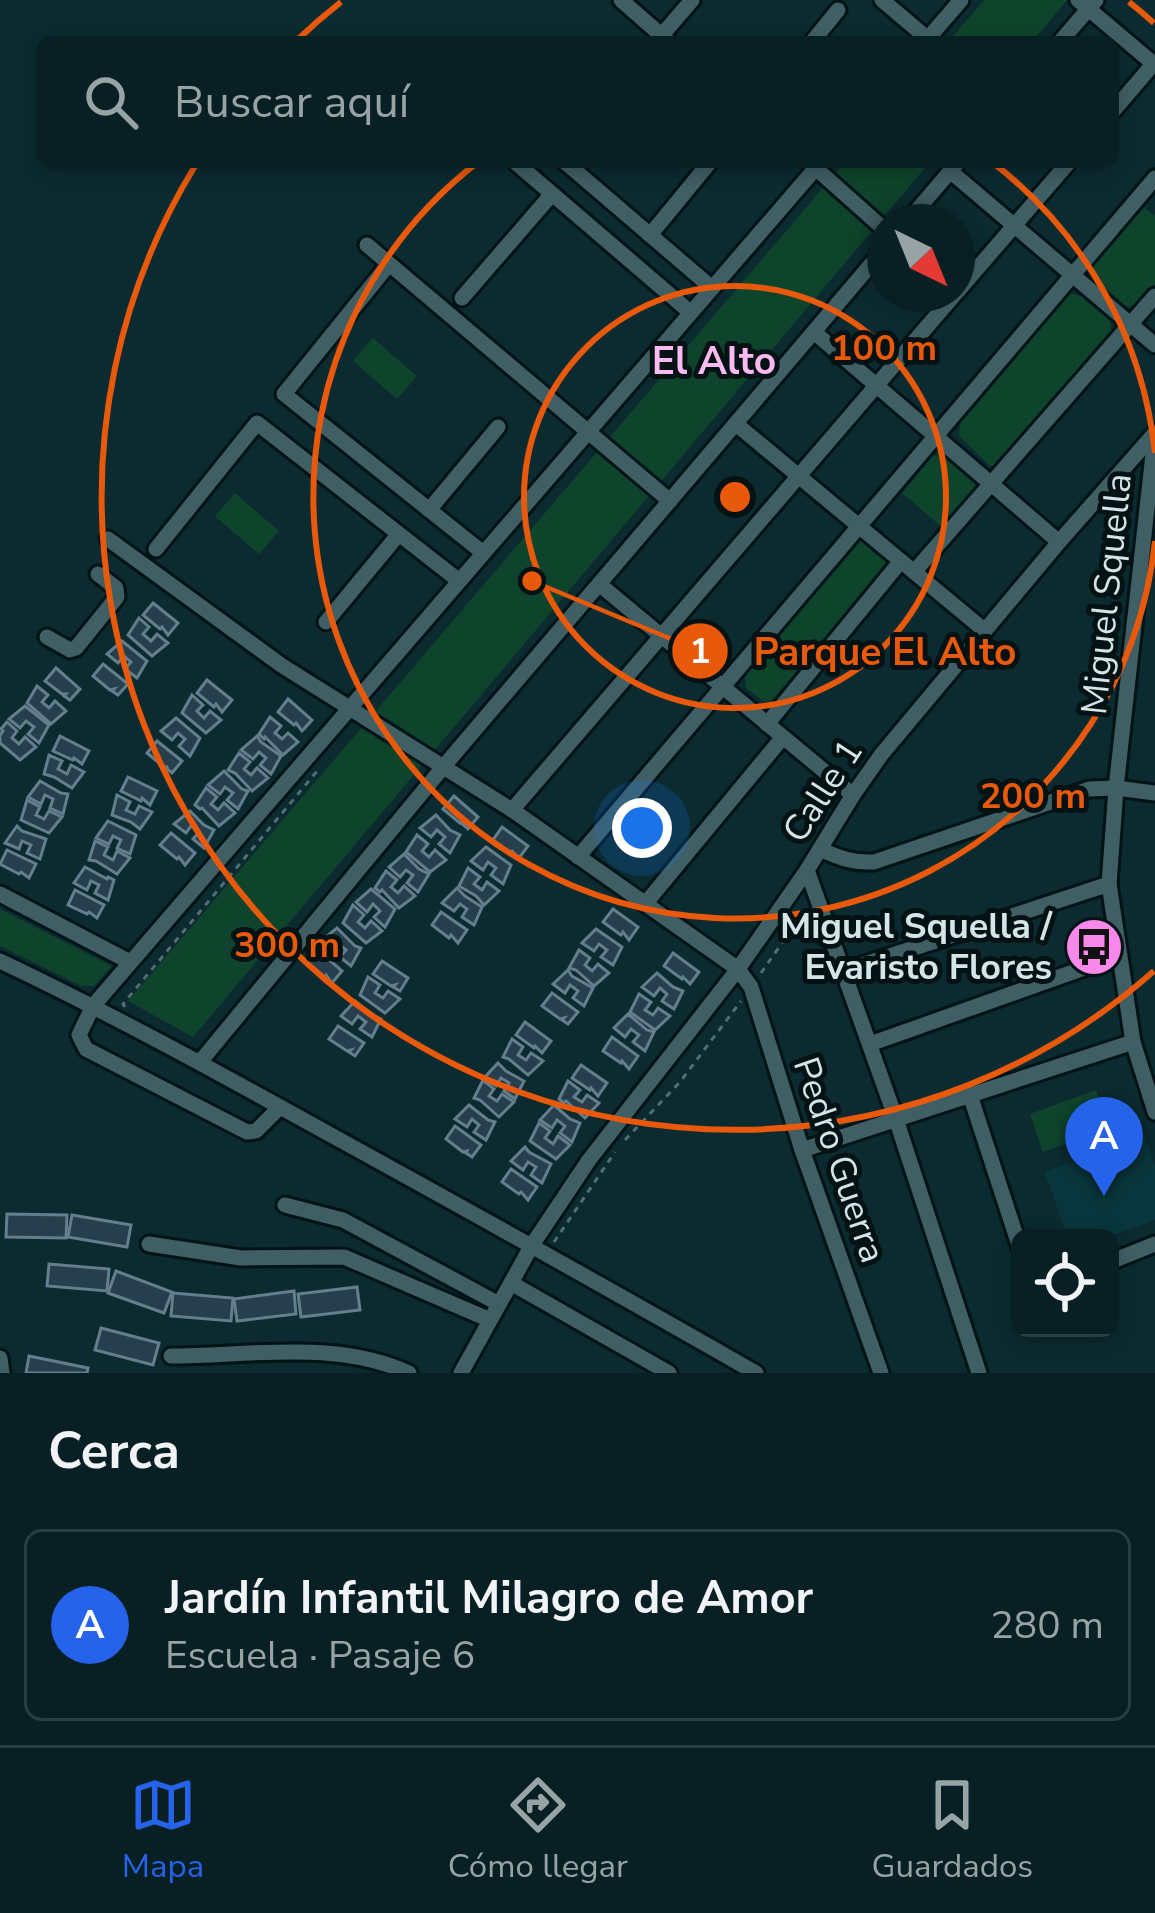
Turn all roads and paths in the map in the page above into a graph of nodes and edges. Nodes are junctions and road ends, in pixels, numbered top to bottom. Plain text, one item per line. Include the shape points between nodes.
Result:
1 (621, 0) edge
2 (692, 0) edge
3 (882, 0) edge
4 (962, 0) edge
5 (1088, 3) edge
6 (838, 10) dead end
7 (663, 36) edge
8 (668, 36) edge
9 (817, 36) edge
10 (922, 36) edge
11 (930, 36) edge
12 (1064, 36) edge
13 (1154, 64) edge
14 (1119, 104) edge
15 (521, 168) edge
16 (577, 168) edge
17 (705, 168) edge
18 (812, 168) edge
19 (819, 168) edge
20 (953, 168) edge
21 (955, 168) edge
22 (1064, 168) edge
23 (1155, 178) edge
24 (553, 194) junction
25 (922, 204) edge
26 (867, 213) edge
27 (1014, 226) junction
28 (650, 235) junction
29 (367, 245) dead end
30 (389, 264) junction
31 (867, 269) edge
32 (975, 271) edge
33 (1072, 275) junction
34 (712, 288) junction
35 (1155, 296) edge
36 (462, 298) dead end
37 (940, 312) edge
38 (690, 313) junction
39 (1130, 325) junction
40 (814, 332) junction
41 (1155, 346) edge
42 (877, 386) junction
43 (736, 424) junction
44 (498, 427) dead end
45 (587, 431) junction
46 (1155, 435) edge
47 (936, 436) junction
48 (799, 476) junction
49 (992, 485) junction
50 (670, 501) junction
51 (429, 510) junction
52 (860, 526) junction
53 (398, 535) junction
54 (108, 538) dead end
55 (1059, 542) junction
56 (156, 549) dead end
57 (482, 552) junction
58 (908, 567) junction
59 (98, 574) dead end
60 (458, 580) junction
61 (599, 584) junction
62 (326, 622) dead end
63 (984, 630) junction
64 (662, 636) junction
65 (47, 637) dead end
66 (724, 688) junction
67 (349, 708) junction
68 (767, 724) junction
69 (783, 737) junction
70 (444, 766) junction
71 (317, 771) dead end
72 (1116, 788) junction
73 (1155, 793) edge
74 (853, 795) junction
75 (512, 810) junction
76 (820, 849) junction
77 (578, 857) junction
78 (807, 870) junction
79 (1109, 884) junction
80 (817, 892) junction
81 (0, 894) edge
82 (645, 904) junction
83 (1118, 956) junction
84 (0, 961) edge
85 (130, 962) junction
86 (738, 969) junction
87 (844, 971) junction
88 (751, 987) junction
89 (93, 1006) junction
90 (127, 1009) dead end
91 (1133, 1042) junction
92 (870, 1045) junction
93 (200, 1063) junction
94 (970, 1095) junction
95 (280, 1107) junction
96 (1155, 1112) edge
97 (896, 1119) junction
98 (802, 1150) junction
99 (285, 1205) dead end
100 (1014, 1229) edge
101 (536, 1240) junction
102 (148, 1244) dead end
103 (1155, 1244) edge
104 (1119, 1258) edge
105 (511, 1283) junction
106 (500, 1304) junction
107 (490, 1320) junction
108 (171, 1356) dead end
109 (0, 1358) edge
110 (2, 1373) edge
111 (409, 1373) edge
112 (461, 1373) edge
113 (669, 1373) edge
114 (756, 1373) edge
115 (880, 1373) edge
116 (980, 1373) edge

1 - 7 street
2 - 8 street
3 - 10 street
4 - 11 street
5 - 12 street
5 - 13 street
6 - 9 street
13 - 14 street
15 - 24 street
16 - 28 street
17 - 28 street
18 - 34 street
19 - 26 street
20 - 25 street
21 - 27 street
22 - 27 street
23 - 33 street
24 - 36 street
24 - 38 street
27 - 32 street
27 - 33 street
28 - 34 street
29 - 30 street
30 - 45 street
30 - 51 street via 284,394
31 - 40 street
33 - 39 street
33 - 47 street
34 - 38 street
35 - 39 street
37 - 42 street
38 - 45 street
39 - 41 street
39 - 49 street
40 - 42 street
40 - 43 street
42 - 47 street
42 - 48 street
43 - 48 street
43 - 50 street
44 - 51 street
45 - 50 street
45 - 57 street
46 - 55 street, Calle 1
46 - 72 street, Miguel Squella
47 - 49 street
47 - 52 street
48 - 52 street
48 - 64 street
49 - 55 street
49 - 58 street
50 - 61 street
51 - 57 street
52 - 58 street
52 - 66 street
53 - 56 street via 257,423
53 - 60 street
53 - 62 street
54 - 67 street, Pedro Guerra
55 - 63 street, Calle 1
57 - 60 street
58 - 63 street
58 - 68 street
59 - 65 street via 117,597 76,649
60 - 67 street
61 - 64 street
61 - 70 street
63 - 74 street, Calle 1
64 - 66 street
64 - 75 street
66 - 68 street
66 - 77 street
67 - 70 street, Pedro Guerra
67 - 85 street
68 - 69 street
69 - 74 street
69 - 82 street
70 - 75 street, Pedro Guerra
70 - 93 street
71 - 90 path via 123,1004
72 - 73 street
72 - 76 street via 1089,789 874,862
72 - 79 street, Miguel Squella
74 - 76 street, Calle 1
75 - 77 street, Pedro Guerra
76 - 78 street, Calle 1
77 - 82 street, Pedro Guerra
78 - 80 street
78 - 86 street, Calle 1
79 - 83 street, Miguel Squella
79 - 87 street
80 - 87 street
80 - 88 path
81 - 85 street
82 - 86 street, Pedro Guerra
83 - 91 street, Miguel Squella
83 - 92 street
84 - 89 street
85 - 89 street
86 - 88 street, Pedro Guerra
86 - 101 street, Calle 1
87 - 92 street
88 - 98 street, Pedro Guerra
88 - 101 path via 619,1147 556,1243
89 - 93 street
89 - 95 street via 79,1035 86,1049 247,1132
91 - 94 street
91 - 96 street, Miguel Squella
92 - 97 street
93 - 95 street
94 - 97 street
94 - 100 street
95 - 101 street
97 - 98 street
97 - 116 street
98 - 115 street, Pedro Guerra
99 - 106 street via 343,1220
101 - 105 street, Calle 1
101 - 114 street
102 - 107 street via 241,1258 344,1257
103 - 104 street
105 - 106 street, Calle 1
105 - 113 street
106 - 107 street, Calle 1
107 - 112 street, Calle 1
108 - 111 street via 352,1354
109 - 110 street

